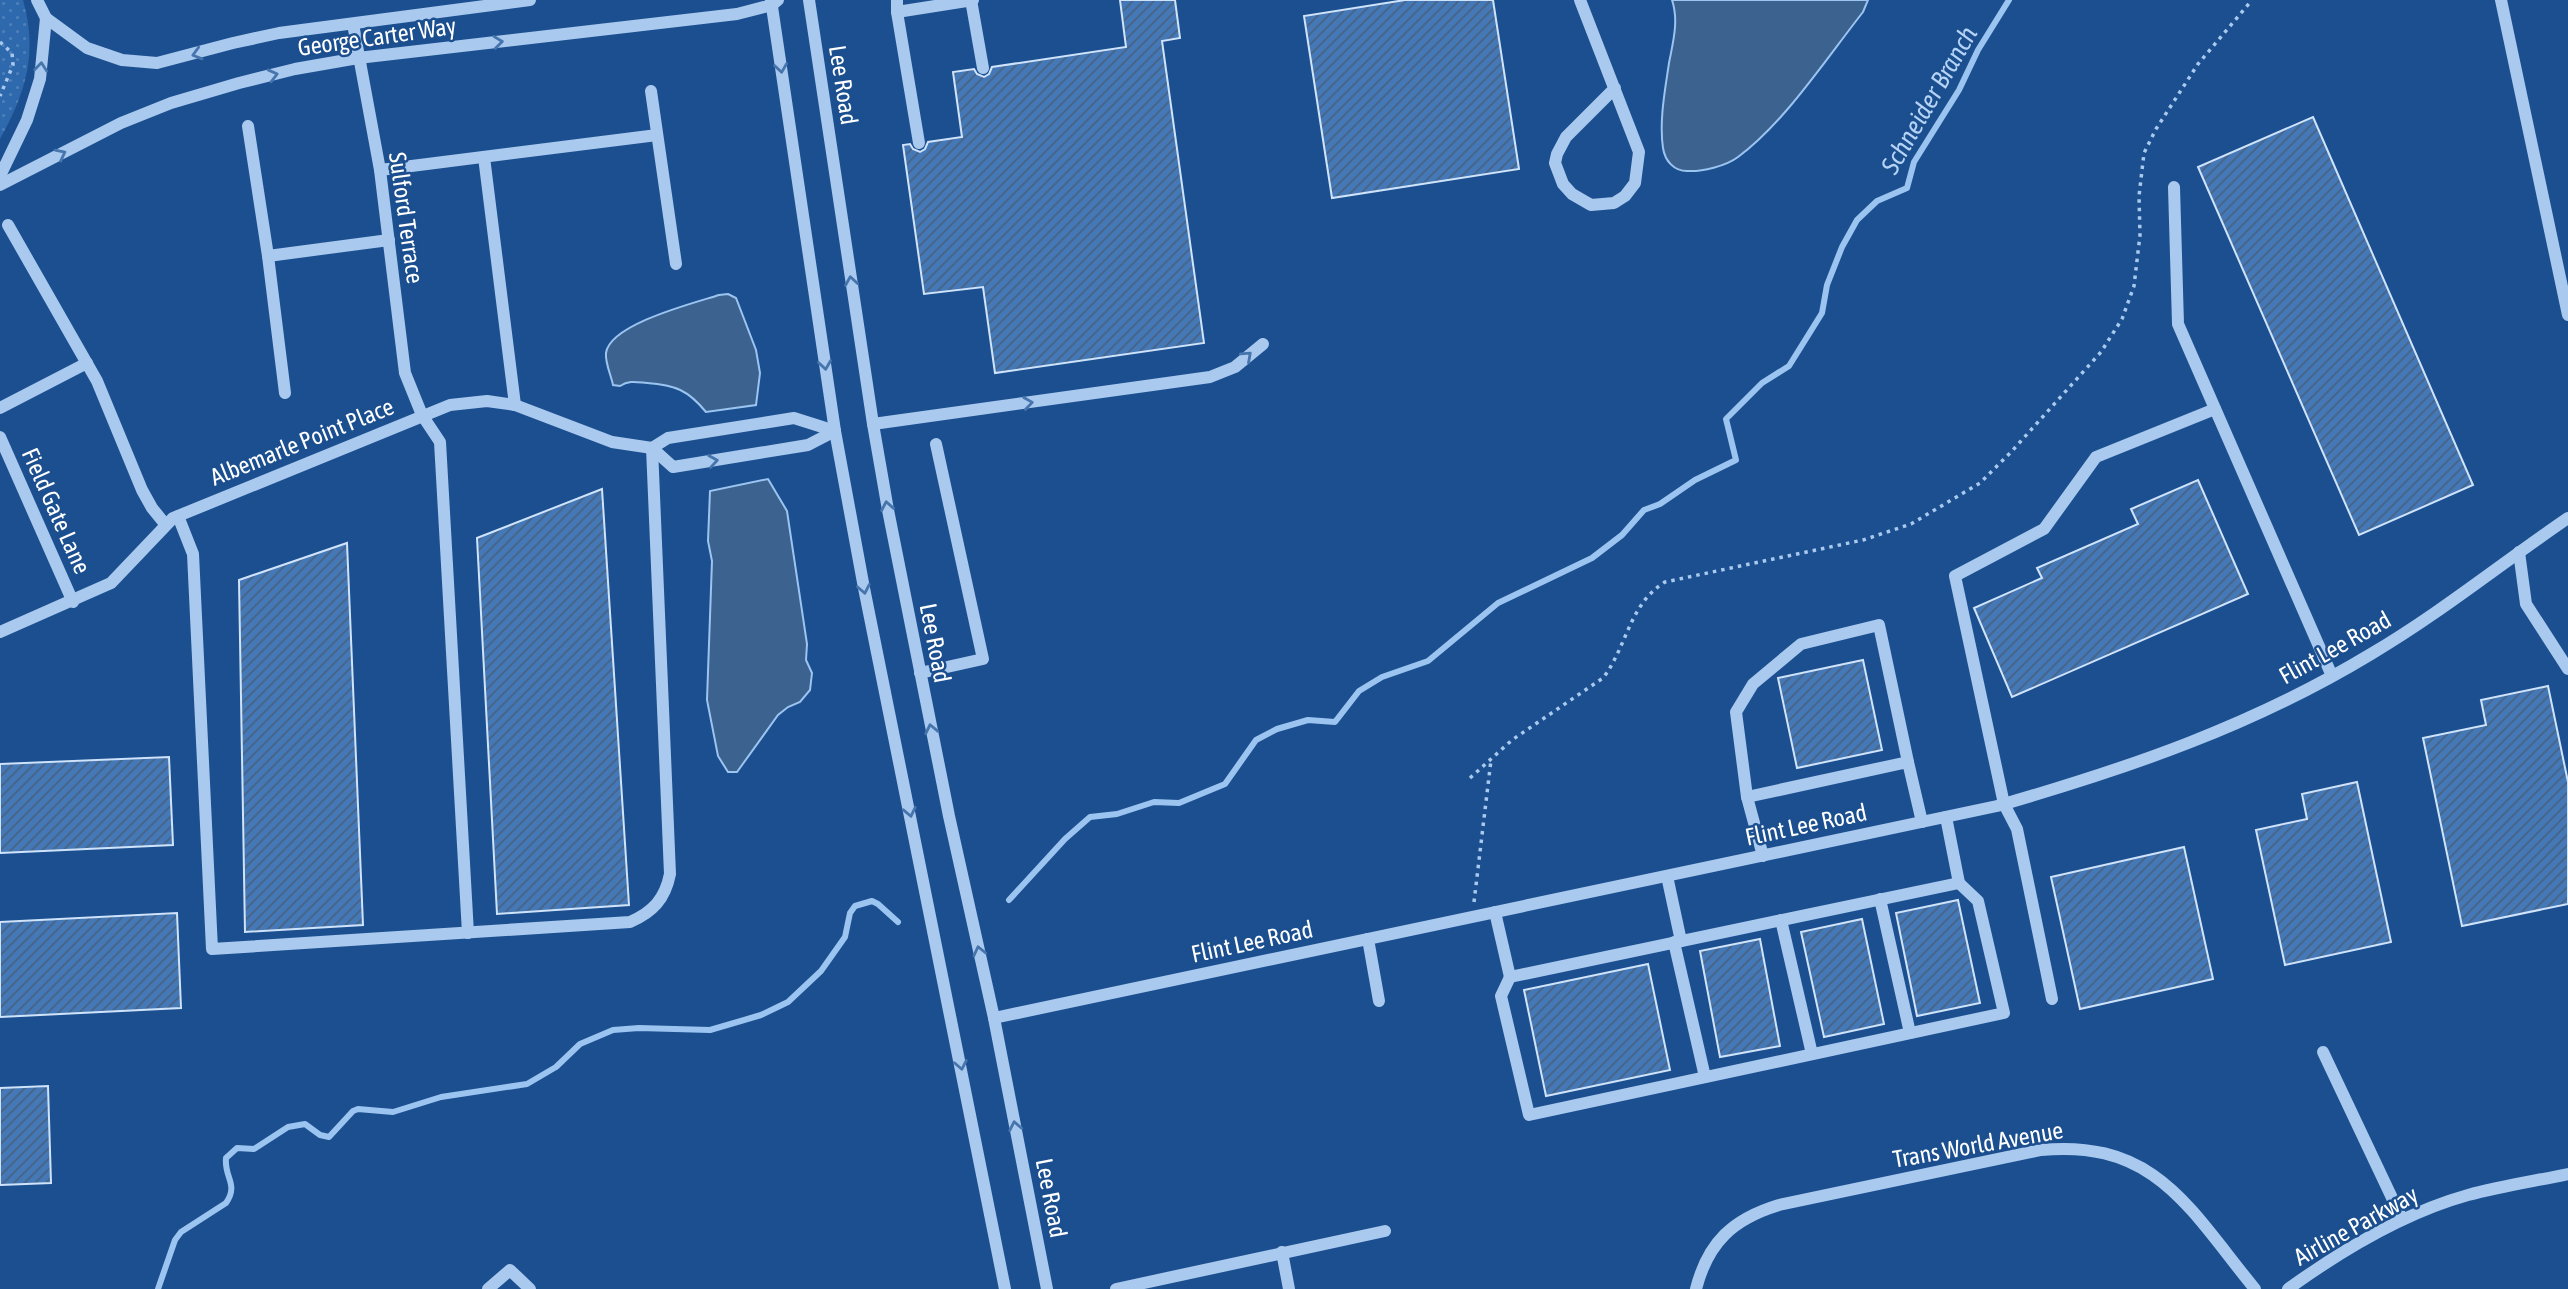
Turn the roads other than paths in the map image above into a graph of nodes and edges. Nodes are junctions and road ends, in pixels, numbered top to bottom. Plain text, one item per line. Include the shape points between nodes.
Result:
1 (37, 0) edge
2 (530, 0) edge
3 (809, 0) edge
4 (972, 0) edge
5 (1580, 0) edge
6 (2501, 0) edge
7 (774, 2) edge
8 (897, 6) edge
9 (46, 18) junction
10 (353, 24) junction
11 (358, 58) junction
12 (983, 68) dead end
13 (1615, 88) junction
14 (651, 91) dead end
15 (247, 126) dead end
16 (657, 135) junction
17 (919, 143) dead end
18 (484, 157) junction
19 (380, 170) junction
20 (0, 176) edge
21 (0, 185) edge
22 (2174, 187) dead end
23 (8, 225) dead end
24 (389, 240) junction
25 (268, 256) junction
26 (676, 264) dead end
27 (2568, 315) edge
28 (1263, 344) dead end
29 (88, 363) junction
30 (285, 393) dead end
31 (515, 405) junction
32 (0, 408) edge
33 (2215, 409) junction
34 (422, 415) junction
35 (873, 424) junction
36 (835, 431) junction
37 (0, 437) edge
38 (936, 444) dead end
39 (652, 448) junction
40 (178, 516) junction
41 (2568, 519) edge
42 (165, 524) junction
43 (2519, 552) junction
44 (73, 602) junction
45 (0, 632) edge
46 (2568, 669) edge
47 (920, 673) junction
48 (2332, 676) junction
49 (1908, 762) junction
50 (1747, 797) junction
51 (2004, 804) junction
52 (1947, 817) junction
53 (1922, 822) junction
54 (1763, 856) junction
55 (1667, 876) junction
56 (1959, 883) junction
57 (1880, 899) junction
58 (1495, 912) junction
59 (1781, 920) junction
60 (468, 933) junction
61 (1368, 939) junction
62 (1678, 942) junction
63 (1510, 977) junction
64 (2052, 999) dead end
65 (1379, 1001) dead end
66 (994, 1018) junction
67 (1910, 1033) junction
68 (2323, 1052) dead end
69 (1812, 1054) junction
70 (1704, 1077) junction
71 (2568, 1174) edge
72 (2402, 1219) junction
73 (1385, 1231) dead end
74 (1282, 1252) junction
75 (488, 1289) edge
76 (530, 1289) edge
77 (1005, 1289) edge
78 (1047, 1289) edge
79 (1116, 1289) edge
80 (1289, 1289) edge
81 (1696, 1289) edge
82 (2255, 1289) edge
83 (2288, 1289) edge

1 - 9 street, George Carter Way
2 - 10 street, George Carter Way
35 -> 3 street, Lee Road
4 - 8 street
4 - 12 street
5 - 13 street
6 - 27 street
11 -> 7 street, George Carter Way via 737,15
7 -> 36 street
8 - 17 street
10 -> 9 street, George Carter Way via 256,38 157,64 122,60 87,48
20 -> 9 street via 27,120 40,79
10 - 11 street, Sulford Terrace
11 - 19 street, Sulford Terrace
21 -> 11 street, George Carter Way via 121,123 171,103 239,83
13 - 13 street via 1640,152 1639,171 1625,196 1614,203 1591,205 1563,184 1555,163 1559,145
14 - 16 street
15 - 25 street
16 - 18 street
16 - 26 street
18 - 19 street
18 - 31 street
19 - 24 street, Sulford Terrace
22 - 33 street via 2178,324
23 - 29 street
24 - 25 street
24 - 34 street, Sulford Terrace via 405,373
25 - 30 street
35 -> 28 street via 1210,377 1235,367
29 - 32 street
29 - 42 street via 142,489
31 - 34 street, Albemarle Point Place via 472,402
31 - 39 street, Albemarle Point Place via 612,442
33 - 48 street
33 - 51 street via 2096,457 2044,529 1955,576
34 - 40 street, Albemarle Point Place
34 - 60 street, Sulford Terrace via 440,442
47 -> 35 street, Lee Road
36 - 39 street, Albemarle Point Place via 794,418 667,439
39 -> 36 street, Albemarle Point Place via 673,467 808,445
36 -> 77 street
37 - 44 street, Field Gate Lane
38 - 47 street via 983,659
39 - 60 street via 670,874 666,891 642,917 630,922
40 - 42 street, Albemarle Point Place
40 - 60 street via 194,554 212,949
41 - 43 street, Flint Lee Road
42 - 44 street, Albemarle Point Place via 117,579
43 - 46 street via 2526,604
43 - 48 street, Flint Lee Road via 2413,629
44 - 45 street, Albemarle Point Place
66 -> 47 street, Lee Road
48 - 51 street, Flint Lee Road via 2189,744
49 - 50 street
49 - 50 street via 1880,625 1801,643 1753,684 1737,712
49 - 53 street
50 - 54 street
51 - 52 street, Flint Lee Road
51 - 64 street via 2017,829
52 - 53 street, Flint Lee Road
52 - 56 street
53 - 54 street, Flint Lee Road
54 - 55 street, Flint Lee Road
55 - 58 street, Flint Lee Road
55 - 62 street
56 - 57 street
56 - 67 street via 1978,901 2004,1013
57 - 59 street
57 - 67 street
58 - 61 street, Flint Lee Road
58 - 63 street
59 - 62 street
59 - 69 street
61 - 65 street
61 - 66 street, Flint Lee Road
62 - 63 street
62 - 70 street
63 - 70 street via 1501,996 1529,1115
78 -> 66 street, Lee Road
67 - 69 street
68 - 72 street
69 - 70 street
71 - 72 street, Airline Parkway via 2467,1195
72 - 83 street, Airline Parkway
73 - 74 street
74 - 79 street
74 - 80 street
75 - 76 street via 510,1270
81 - 82 street, Trans World Avenue via 1710,1251 1723,1235 1757,1212 2063,1148 2120,1157 2162,1180

